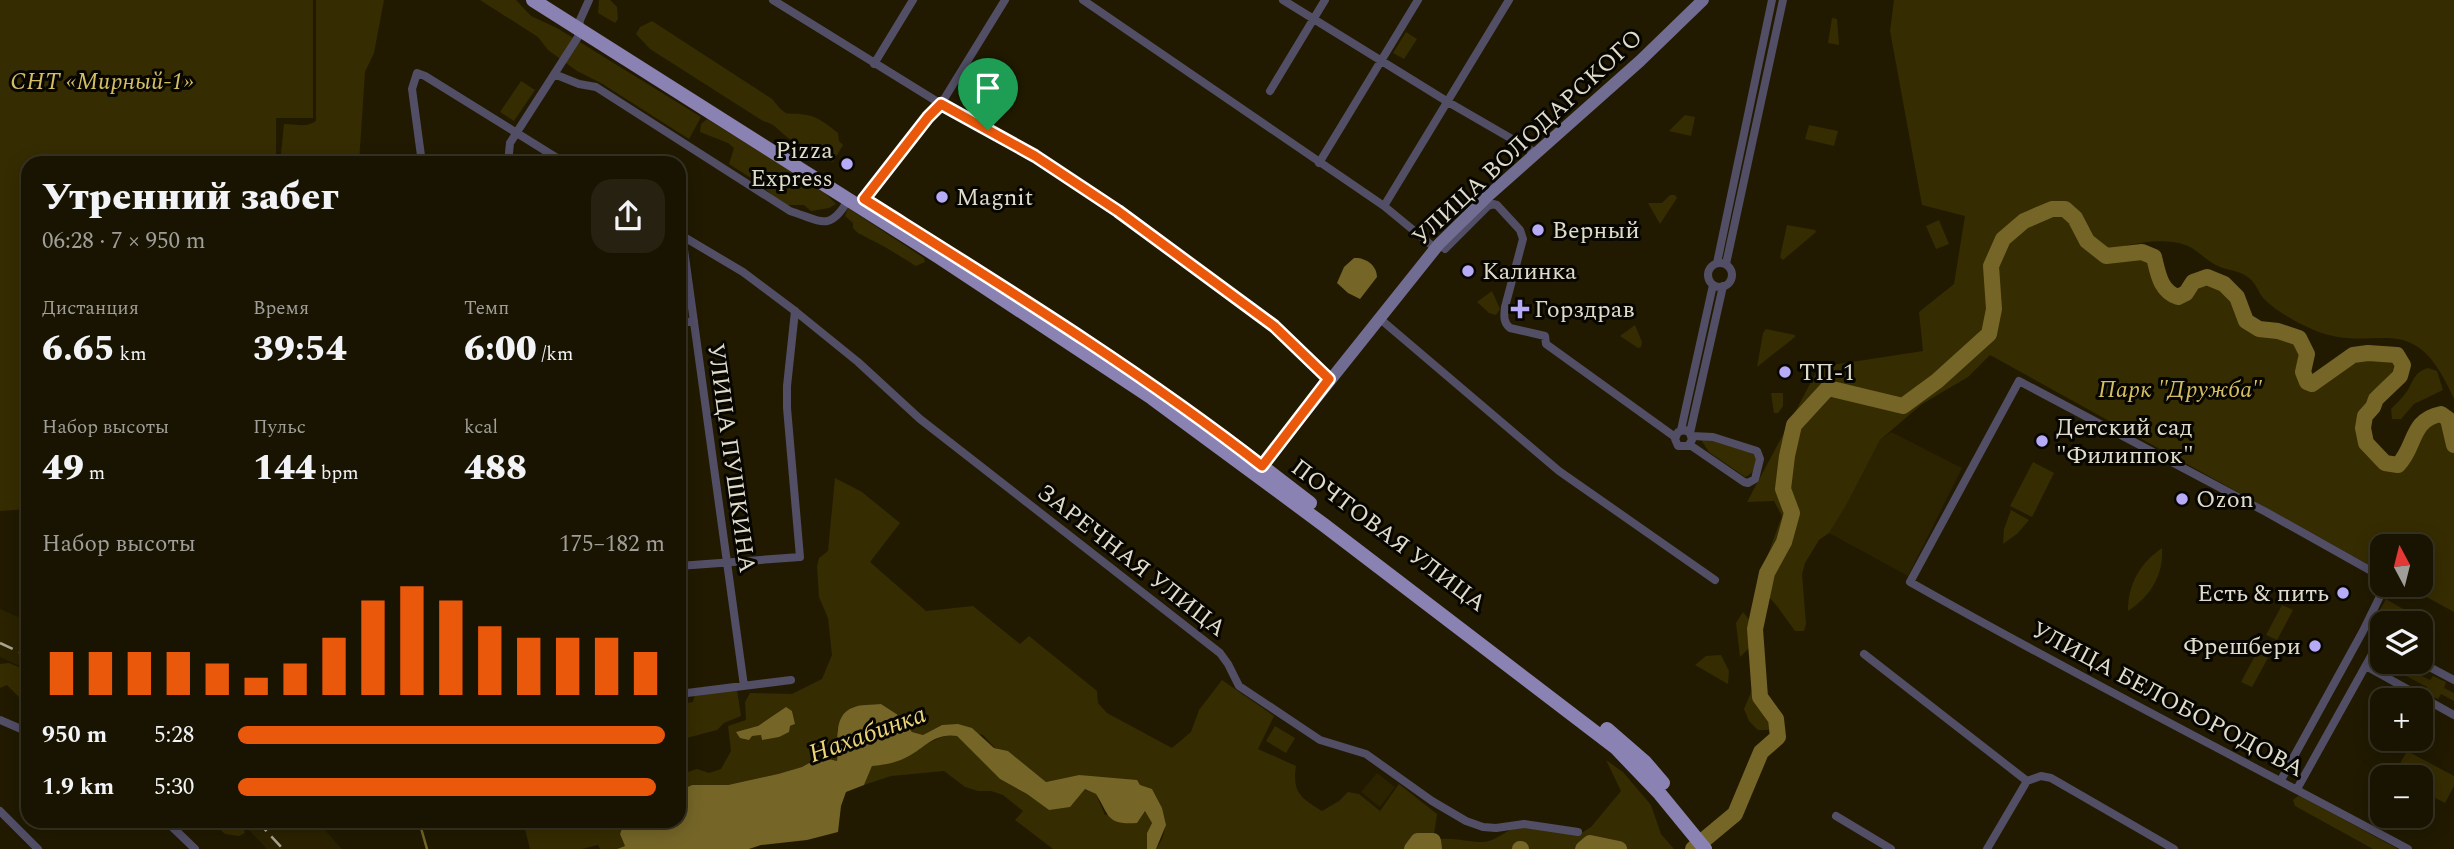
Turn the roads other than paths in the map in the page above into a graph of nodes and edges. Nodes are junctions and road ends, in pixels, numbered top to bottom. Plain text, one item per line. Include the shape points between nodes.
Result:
1 (533, 0) edge
2 (549, 0) edge
3 (589, 0) edge
4 (773, 0) edge
5 (913, 0) edge
6 (1005, 0) edge
7 (1083, 0) edge
8 (1283, 0) edge
9 (1325, 0) edge
10 (1418, 0) edge
11 (1509, 0) edge
12 (1703, 0) edge
13 (1772, 0) edge
14 (1783, 0) edge
15 (1314, 19) junction
16 (580, 25) junction
17 (1381, 60) junction
18 (874, 64) junction
19 (554, 74) junction
20 (1270, 91) dead end
21 (1448, 102) junction
22 (941, 104) junction
23 (517, 132) junction
24 (1536, 153) junction
25 (421, 156) edge
26 (509, 156) edge
27 (554, 156) edge
28 (1319, 163) junction
29 (857, 202) junction
30 (1384, 206) junction
31 (686, 238) edge
32 (1437, 246) junction
33 (1722, 263) junction
34 (686, 271) edge
35 (1713, 285) junction
36 (1723, 286) junction
37 (795, 311) junction
38 (1379, 318) junction
39 (694, 321) junction
40 (686, 322) edge
41 (1329, 379) junction
42 (1686, 436) junction
43 (1258, 470) junction
44 (727, 562) junction
45 (686, 565) edge
46 (2370, 570) edge
47 (1715, 580) dead end
48 (2380, 597) edge
49 (2363, 631) junction
50 (2370, 634) edge
51 (1864, 654) dead end
52 (2370, 659) edge
53 (2366, 666) junction
54 (2433, 669) edge
55 (791, 680) dead end
56 (2454, 680) edge
57 (744, 685) junction
58 (686, 693) edge
59 (2454, 715) edge
60 (0, 720) edge
61 (21, 729) edge
62 (2281, 780) junction
63 (2027, 781) junction
64 (2297, 789) junction
65 (0, 811) edge
66 (1836, 816) dead end
67 (1692, 826) junction
68 (173, 828) edge
69 (1578, 832) dead end
70 (38, 849) edge
71 (195, 849) edge
72 (1705, 849) edge
73 (1717, 849) edge
74 (1891, 849) edge
75 (1987, 849) edge
76 (2174, 849) edge
77 (2408, 849) edge

1 - 16 main road
2 - 16 main road
3 - 16 street
4 - 18 street
5 - 18 street
6 - 22 street
7 - 28 street
8 - 15 street
9 - 15 street
10 - 17 street
11 - 21 street
12 - 24 street, УЛИЦА ВОЛОДАРСКОГО
13 - 33 street
14 - 33 street
15 - 17 street
15 - 20 street
16 - 19 street
16 - 29 main road, ПОЧТОВАЯ УЛИЦА
17 - 21 street
17 - 28 street
18 - 22 street
19 - 23 street
19 - 29 street via 596,87 790,211 832,221
21 - 24 street
21 - 30 street
22 - 29 street
22 - 41 street via 1035,156 1118,211 1274,326
23 - 25 street via 417,73 412,89
23 - 26 street
23 - 27 street
24 - 32 street, УЛИЦА ВОЛОДАРСКОГО
28 - 30 street
29 - 43 main road, ПОЧТОВАЯ УЛИЦА via 1057,323 1225,438
30 - 32 street
31 - 37 street, ЗАРЕЧНАЯ УЛИЦА
32 - 38 street, УЛИЦА ВОЛОДАРСКОГО
32 - 42 street via 1445,249 1488,206 1497,205 1523,239 1505,307 1507,325 1545,336 1546,344
33 - 35 street via 1708,272
33 - 36 street via 1732,272
34 - 39 street, УЛИЦА ПУШКИНА
35 - 36 street
35 - 42 street
36 - 42 street
37 - 44 street via 787,408 800,557
37 - 69 street, ЗАРЕЧНАЯ УЛИЦА via 920,419 1220,653 1238,686 1320,740 1366,754 1466,821 1483,827 1524,824
38 - 41 street, УЛИЦА ВОЛОДАРСКОГО
38 - 47 street via 1559,471
39 - 40 street
39 - 44 street, УЛИЦА ПУШКИНА
41 - 43 street, УЛИЦА ВОЛОДАРСКОГО
42 - 42 street via 1744,482 1755,479 1760,459 1757,451 1713,437
43 - 67 main road, ПОЧТОВАЯ УЛИЦА via 1616,748
44 - 45 street
44 - 57 street, УЛИЦА ПУШКИНА
46 - 62 street, УЛИЦА БЕЛОБОРОДОВА via 2019,381 1910,582
48 - 49 street
49 - 50 street
49 - 62 street
51 - 63 street
52 - 53 street
53 - 59 street
53 - 64 street
54 - 56 street
55 - 57 street
57 - 58 street
60 - 61 street
62 - 64 street, УЛИЦА БЕЛОБОРОДОВА
63 - 75 street
63 - 76 street via 2041,776 2051,779
64 - 77 street, УЛИЦА БЕЛОБОРОДОВА
65 - 70 street
66 - 74 street
67 - 72 main road, ПОЧТОВАЯ УЛИЦА
67 - 73 main road, ПОЧТОВАЯ УЛИЦА
68 - 71 street

